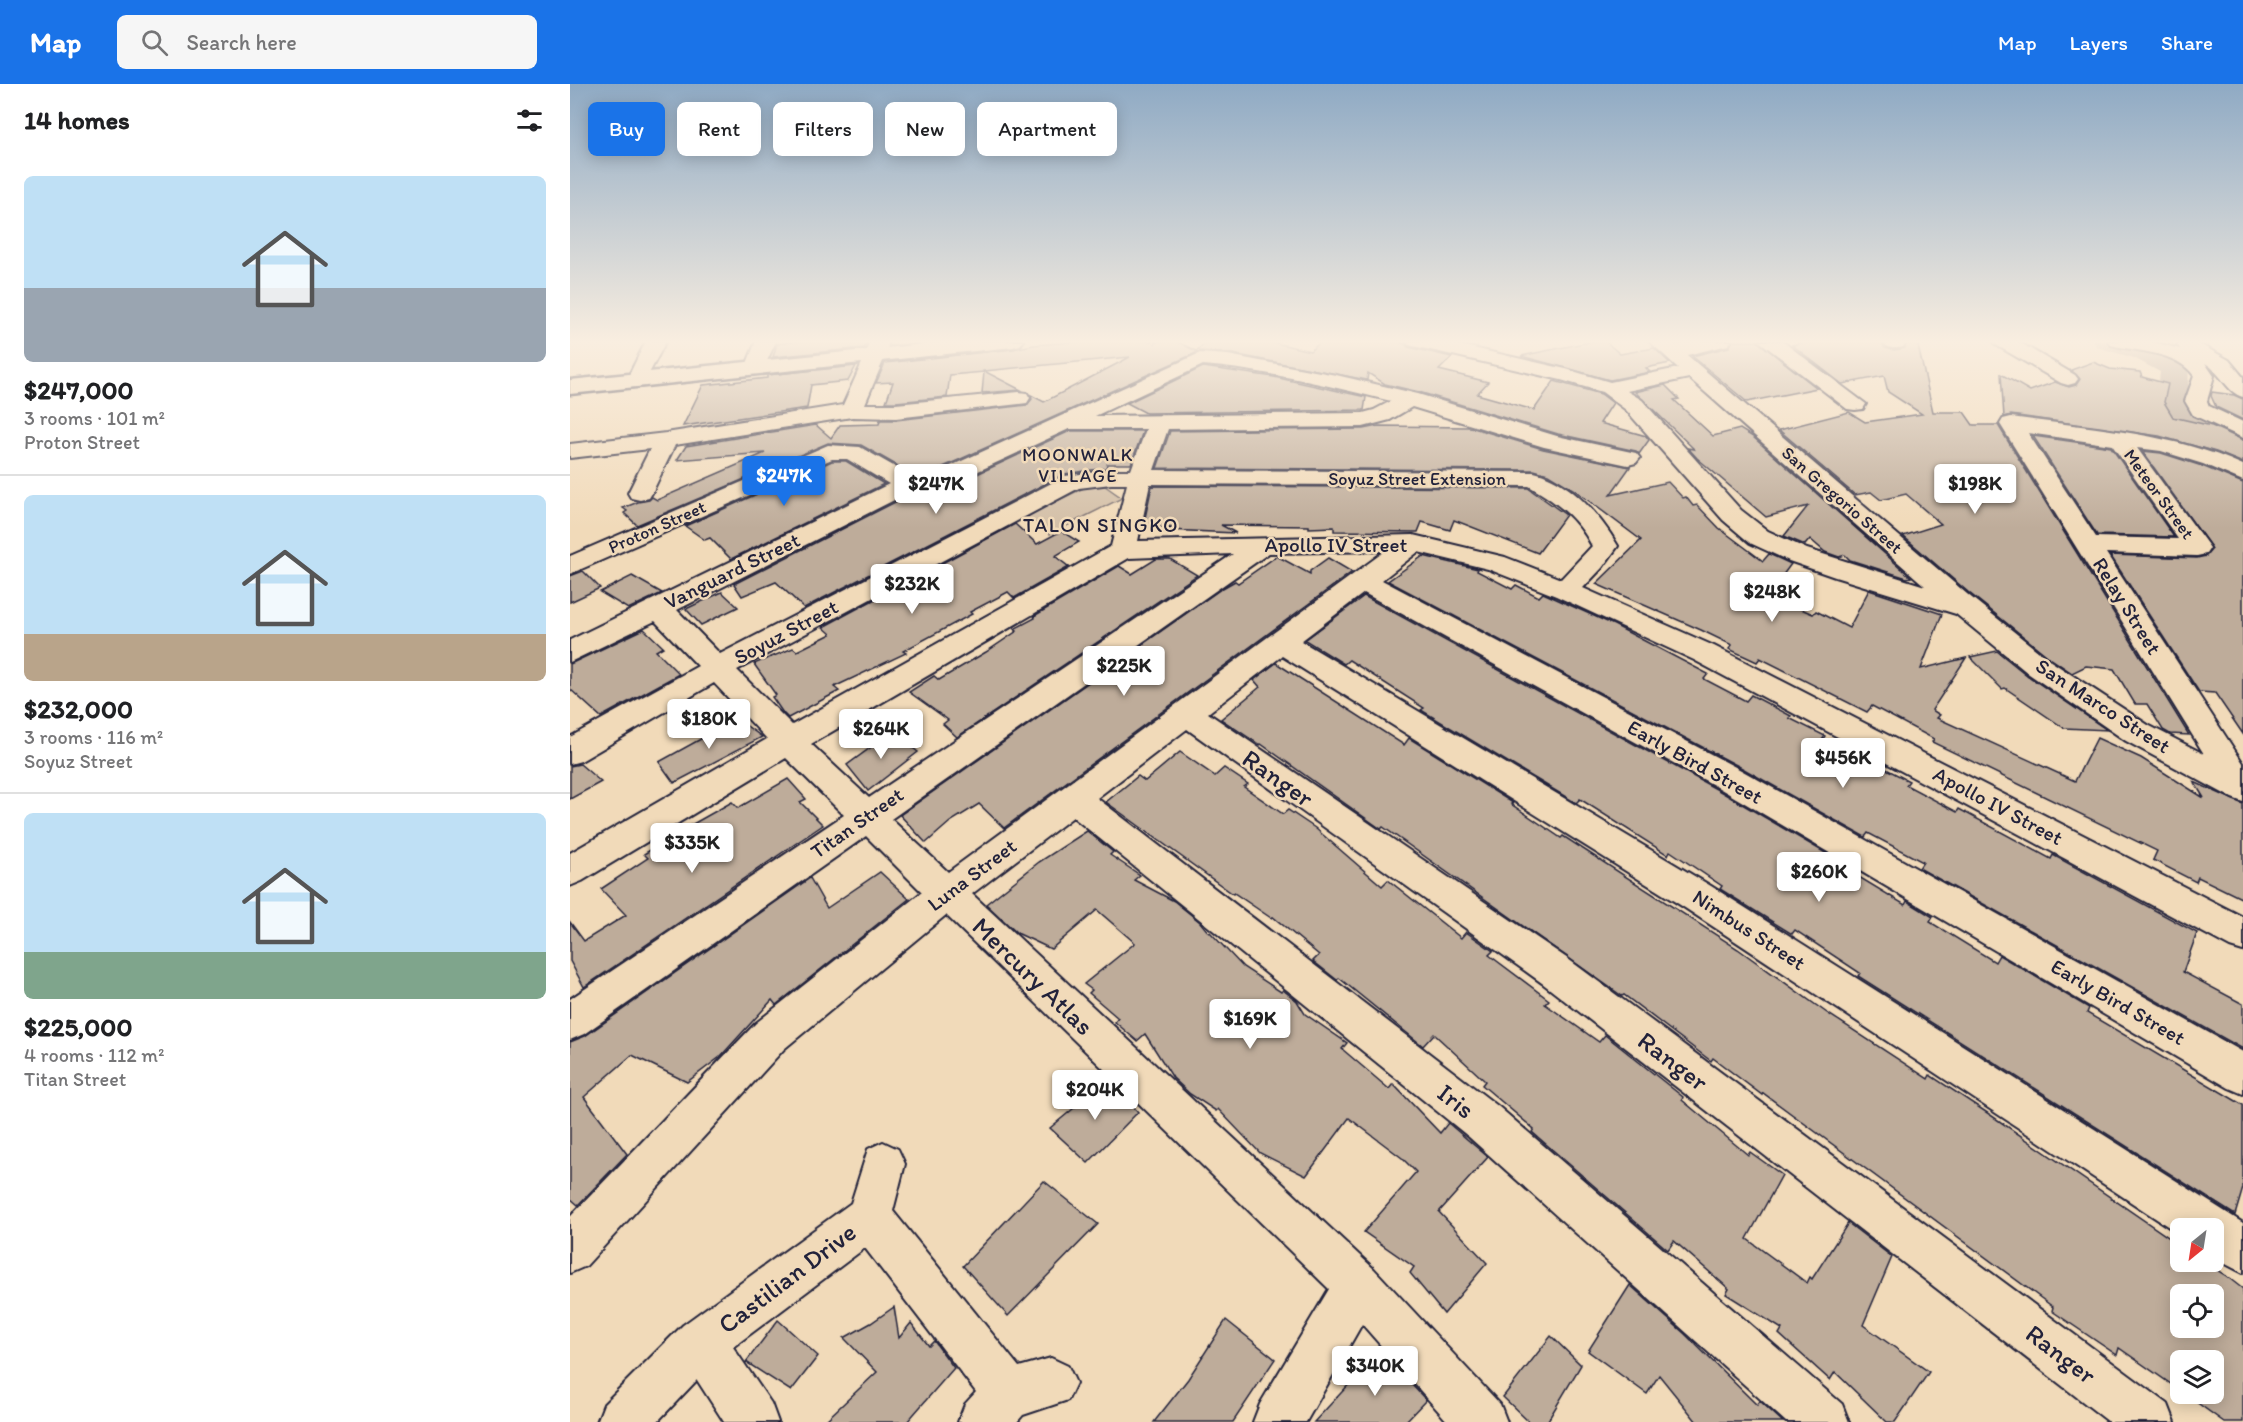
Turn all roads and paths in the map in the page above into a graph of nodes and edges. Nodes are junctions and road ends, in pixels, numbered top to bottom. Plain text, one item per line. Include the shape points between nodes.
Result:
1 (855, 403) edge
2 (968, 403) edge
3 (1103, 403) edge
4 (1402, 403) edge
5 (1425, 403) edge
6 (1632, 403) edge
7 (1732, 403) edge
8 (2197, 403) edge
9 (852, 410) junction
10 (1160, 421) junction
11 (1060, 423) junction
12 (2243, 431) edge
13 (2119, 439) junction
14 (666, 440) junction
15 (1552, 442) junction
16 (570, 451) edge
17 (1628, 458) dead end
18 (2243, 474) edge
19 (1140, 478) junction
20 (1534, 479) junction
21 (907, 484) junction
22 (639, 493) dead end
23 (1413, 543) junction
24 (1264, 545) junction
25 (2088, 545) junction
26 (1123, 550) junction
27 (570, 566) edge
28 (1363, 581) junction
29 (1565, 590) junction
30 (658, 608) junction
31 (1969, 610) junction
32 (1281, 642) junction
33 (570, 651) edge
34 (717, 668) junction
35 (1186, 713) junction
36 (789, 742) junction
37 (570, 753) edge
38 (2243, 789) edge
39 (1073, 798) junction
40 (867, 816) junction
41 (570, 872) edge
42 (946, 893) junction
43 (2243, 935) edge
44 (570, 1021) edge
45 (2243, 1074) edge
46 (883, 1164) dead end
47 (868, 1217) junction
48 (2195, 1218) edge
49 (2224, 1238) edge
50 (570, 1250) edge
51 (2243, 1250) edge
52 (1358, 1285) junction
53 (700, 1342) junction
54 (1014, 1400) edge
55 (753, 1421) edge
56 (622, 1422) edge
57 (1278, 1422) edge
58 (1482, 1422) edge
59 (1824, 1422) edge
60 (2150, 1422) edge

1 - 9 street
2 - 9 street via 896,411
3 - 11 street, Vanguard Street
4 - 10 street via 1363,420
5 - 15 street, Vanguard Street
6 - 31 street via 1732,515 1760,537 1816,562
7 - 31 street, San Gregorio Street
8 - 12 street via 2201,410
9 - 14 street
10 - 11 street
10 - 19 street
11 - 21 street, Vanguard Street via 938,481
13 - 18 street via 2211,459
13 - 25 street, Meteor Street via 2197,548
13 - 25 street, Relay Street via 2011,424
14 - 16 street
14 - 22 street
15 - 17 street, Vanguard Street
15 - 20 street
19 - 20 street, Soyuz Street Extension
19 - 26 street
19 - 34 street, Soyuz Street via 1073,481
20 - 29 street, Soyuz Street Extension via 1567,498 1597,528 1605,546
21 - 27 street, Proton Street via 852,452 828,452
21 - 30 street, Vanguard Street
23 - 24 street, Apollo IV Street
23 - 28 street, Luna Street
23 - 29 street, Apollo IV Street via 1497,563
24 - 26 street, Apollo IV Street
24 - 40 street, Titan Street
25 - 38 street, Relay Street
26 - 36 street, Apollo IV Street
28 - 32 street, Luna Street
28 - 45 street, Early Bird Street via 1730,779
29 - 43 street, Apollo IV Street via 1704,653
30 - 33 street, Vanguard Street
30 - 34 street, Mercury Atlas
31 - 38 street, San Marco Street via 2039,667 2137,733
32 - 35 street, Luna Street
32 - 48 street, Nimbus Street via 1698,897
34 - 36 street, Mercury Atlas
34 - 37 street, Soyuz Street
35 - 39 street, Luna Street
35 - 60 street, Ranger via 1555,971
36 - 40 street, Mercury Atlas
36 - 41 street, Apollo IV Street
39 - 42 street, Luna Street
39 - 59 street, Iris via 1484,1122
40 - 42 street, Mercury Atlas
40 - 44 street, Titan Street
42 - 50 street, Luna Street via 770,1036
42 - 52 street, Mercury Atlas
46 - 47 street
47 - 53 street, Castilian Drive
47 - 54 street, Castilian Drive
49 - 51 street
52 - 57 street
52 - 58 street, Mercury Atlas
53 - 55 street
53 - 56 street, Castilian Drive

